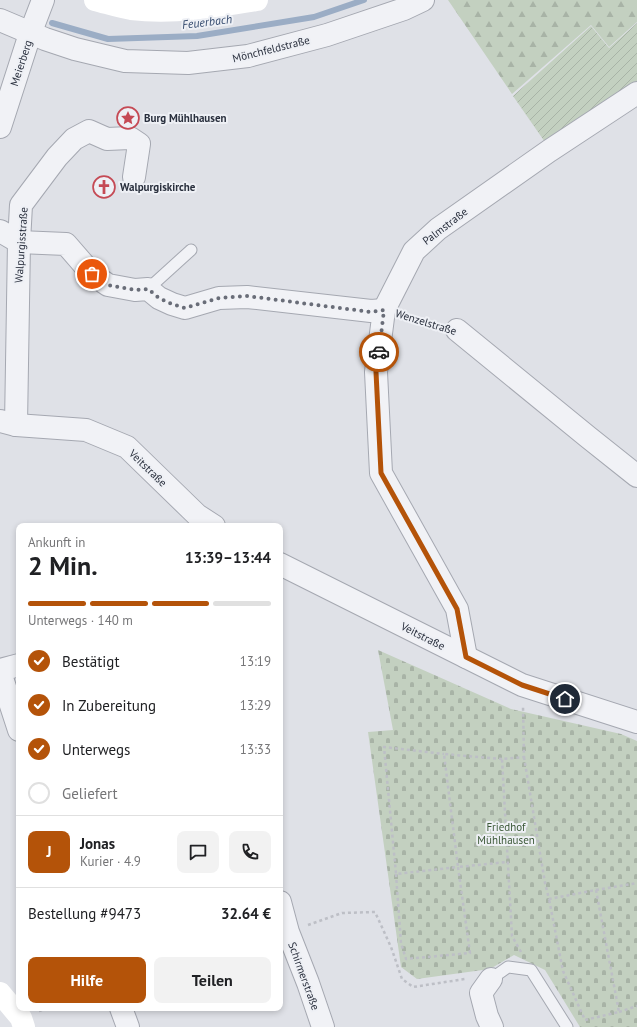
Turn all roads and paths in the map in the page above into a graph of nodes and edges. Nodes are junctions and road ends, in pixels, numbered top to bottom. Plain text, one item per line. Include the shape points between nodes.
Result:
1 (43, 0) edge
2 (95, 0) edge
3 (257, 0) edge
4 (423, 0) edge
5 (0, 20) edge
6 (30, 34) junction
7 (637, 93) edge
8 (0, 127) edge
9 (134, 177) dead end
10 (0, 231) edge
11 (19, 242) junction
12 (191, 250) dead end
13 (148, 289) junction
14 (384, 310) junction
15 (457, 330) joint
16 (8, 423) edge
17 (637, 476) edge
18 (202, 522) edge
19 (283, 566) edge
20 (466, 657) junction
21 (16, 666) edge
22 (0, 671) edge
23 (522, 685) junction
24 (16, 721) edge
25 (637, 722) edge
26 (444, 754) junction
27 (524, 757) junction
28 (502, 759) junction
29 (507, 862) junction
30 (458, 867) junction
31 (396, 874) junction
32 (637, 883) edge
33 (596, 890) junction
34 (549, 899) junction
35 (284, 933) edge
36 (531, 970) junction
37 (486, 986) junction
38 (0, 993) edge
39 (637, 1006) edge
40 (122, 1011) edge
41 (618, 1012) junction
42 (24, 1027) edge
43 (128, 1027) edge
44 (323, 1027) edge
45 (492, 1027) edge
46 (567, 1027) edge

1 - 6 street, Meierberg
2 - 3 main road via 130,8 169,11
4 - 6 street, Mönchfeldstraße via 327,35 248,56 188,63 125,61 75,49
5 - 6 street, Mönchfeldstraße
6 - 8 street, Meierberg
7 - 14 street, Palmstraße via 438,229 414,251
9 - 11 street, Walpurgisstraße via 139,144 130,138 108,139 89,131 74,139 21,205
10 - 11 street
11 - 13 street via 66,244 92,274 108,285 136,290
11 - 16 street, Walpurgisstraße
12 - 13 lane
13 - 14 street, Wenzelstraße via 159,298 185,308 219,298 247,296 371,312
14 - 15 path, Wenzelstraße
14 - 20 street, Palmstraße via 376,372 381,473 457,609
15 - 17 street, Wenzelstraße
16 - 18 street, Veitstraße via 86,430 127,447
19 - 20 street, Veitstraße
20 - 23 street, Veitstraße
21 - 22 street
22 - 24 street
23 - 25 street, Veitstraße
23 - 27 path
26 - 28 path
26 - 30 path
26 - 31 path via 384,747
27 - 28 path
27 - 34 path
28 - 29 path
29 - 30 path
29 - 36 path via 512,936
30 - 31 path
30 - 31 path via 470,953 406,959 401,943
32 - 33 path
33 - 34 path
33 - 41 path
34 - 41 path via 563,971 585,1020
35 - 37 path via 342,913 375,912 402,979 413,987 467,979
35 - 44 street, Schirmerstraße via 308,983
36 - 37 lane via 508,967
36 - 46 lane
37 - 45 street via 487,1016
38 - 42 main road via 21,1018
39 - 41 path
40 - 43 street

